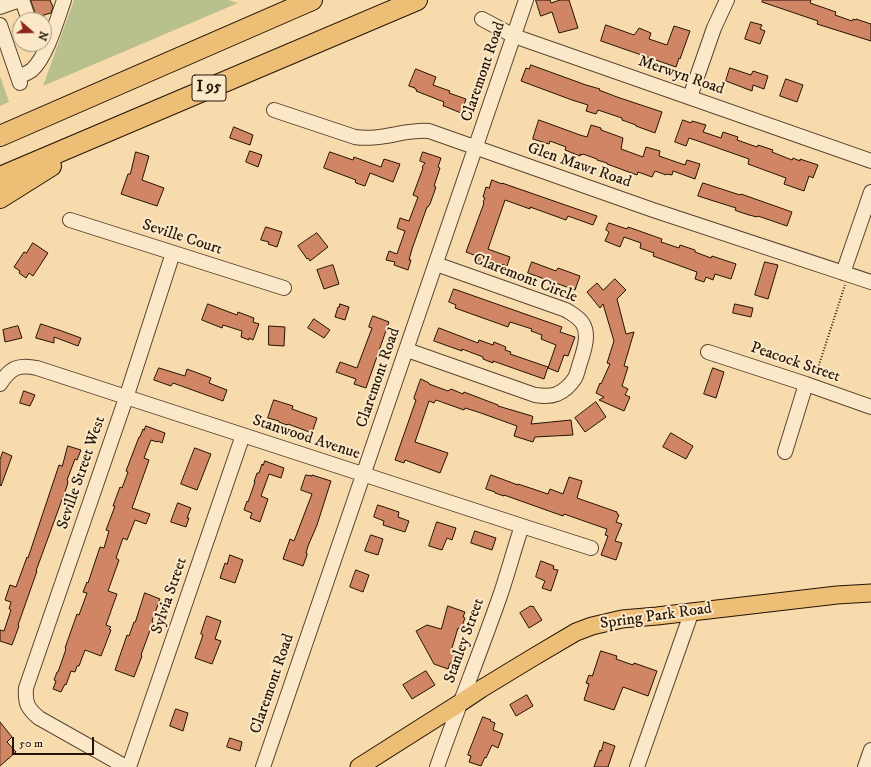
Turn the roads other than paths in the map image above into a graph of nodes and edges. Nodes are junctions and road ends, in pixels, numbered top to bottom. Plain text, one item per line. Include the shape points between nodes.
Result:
1 (21, 0) edge
2 (64, 0) edge
3 (312, 0) edge
4 (417, 0) edge
5 (526, 0) edge
6 (727, 0) edge
7 (0, 7) edge
8 (26, 12) edge
9 (482, 19) dead end
10 (0, 25) edge
11 (52, 33) edge
12 (514, 36) junction
13 (40, 52) edge
14 (690, 98) junction
15 (274, 110) dead end
16 (114, 128) junction
17 (0, 136) edge
18 (475, 148) junction
19 (871, 161) edge
20 (0, 177) edge
21 (871, 192) edge
22 (0, 198) edge
23 (70, 220) dead end
24 (173, 253) junction
25 (436, 264) junction
26 (846, 273) junction
27 (871, 282) edge
28 (284, 288) dead end
29 (406, 350) junction
30 (708, 352) dead end
31 (0, 384) edge
32 (809, 385) junction
33 (126, 398) junction
34 (871, 407) edge
35 (243, 435) junction
36 (785, 452) dead end
37 (364, 475) junction
38 (522, 526) junction
39 (591, 548) dead end
40 (871, 593) edge
41 (692, 611) junction
42 (460, 703) junction
43 (871, 750) edge
44 (128, 767) edge
45 (262, 767) edge
46 (359, 767) edge
47 (437, 767) edge
48 (637, 767) edge
49 (865, 767) edge

1 - 7 street
1 - 8 street
2 - 11 street
3 - 17 highway, I 95
4 - 16 highway, I 95
5 - 12 street, Claremont Road
6 - 14 street via 714,28
9 - 12 street, Merwyn Road
10 - 13 street via 19,80 38,62
12 - 14 street, Merwyn Road
12 - 18 street, Claremont Road
14 - 19 street, Merwyn Road
15 - 18 street, Glen Mawr Road via 364,138 429,131
16 - 20 highway, I 95
16 - 22 highway
18 - 25 street, Claremont Road
18 - 26 street, Glen Mawr Road
21 - 26 street
23 - 24 street, Seville Court
24 - 28 street, Seville Court
24 - 33 street, Seville Street West
25 - 29 street, Claremont Road
25 - 29 street, Claremont Circle via 566,310 576,316 586,333 586,345 580,364 566,388 546,397
26 - 27 street, Glen Mawr Road
29 - 37 street, Claremont Road
30 - 32 street, Peacock Street
31 - 33 street, Stanwood Avenue via 11,370 27,366
32 - 34 street, Peacock Street
32 - 36 street
33 - 35 street, Stanwood Avenue
33 - 44 street, Seville Street West via 25,697 26,705 39,718
35 - 37 street, Stanwood Avenue
35 - 44 street, Sylvia Street
37 - 38 street, Stanwood Avenue
37 - 45 street, Claremont Road
38 - 39 street, Stanwood Avenue
38 - 42 street, Stanley Street via 500,595
40 - 41 main road, Spring Park Road
41 - 42 main road, Spring Park Road via 622,619 576,632
41 - 48 street
42 - 46 main road, Spring Park Road
42 - 47 street, Stanley Street
43 - 49 street

